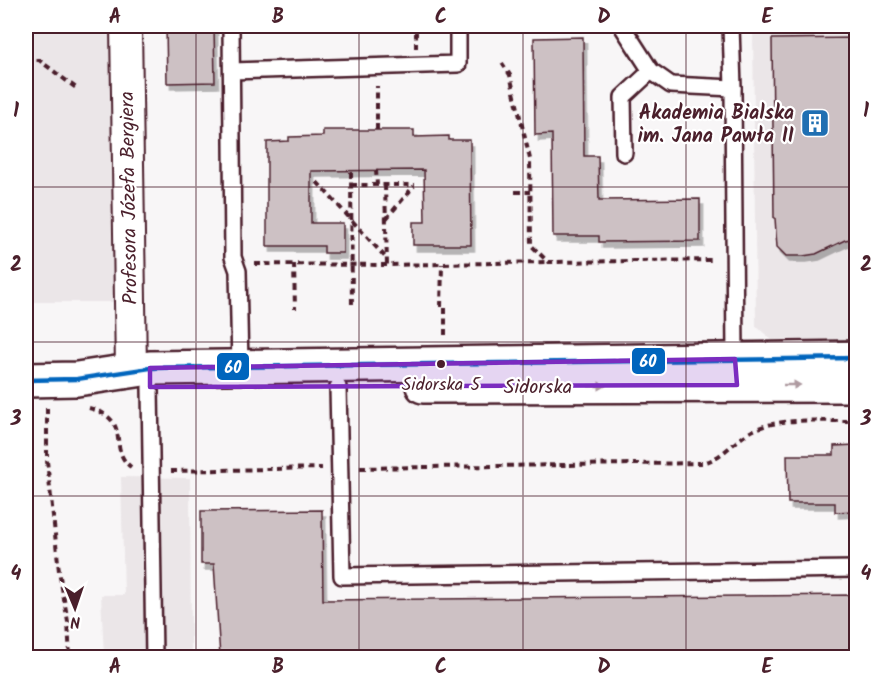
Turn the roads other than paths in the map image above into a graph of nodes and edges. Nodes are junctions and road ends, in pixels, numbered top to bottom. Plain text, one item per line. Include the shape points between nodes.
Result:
1 (126, 26) edge
2 (231, 26) edge
3 (458, 26) edge
4 (622, 26) edge
5 (731, 26) edge
6 (231, 71) junction
7 (651, 71) junction
8 (733, 88) junction
9 (624, 153) dead end
10 (856, 357) edge
11 (736, 372) junction
12 (337, 376) junction
13 (141, 378) junction
14 (241, 378) junction
15 (856, 385) edge
16 (52, 396) edge
17 (856, 569) edge
18 (154, 657) edge

1 - 13 street, Profesora Józefa Bergiera
2 - 6 lane
3 - 6 lane via 459,64
4 - 7 lane
5 - 8 lane
6 - 14 lane via 233,257 238,271
7 - 8 lane via 671,85
7 - 9 lane via 623,98
8 - 11 lane
10 - 11 street, Sidorska
11 - 12 street, Sidorska
11 -> 15 street, Sidorska
12 - 14 street, Sidorska
12 - 17 lane via 342,576
13 - 14 street, Sidorska
13 - 16 street, Sidorska
13 - 18 lane

